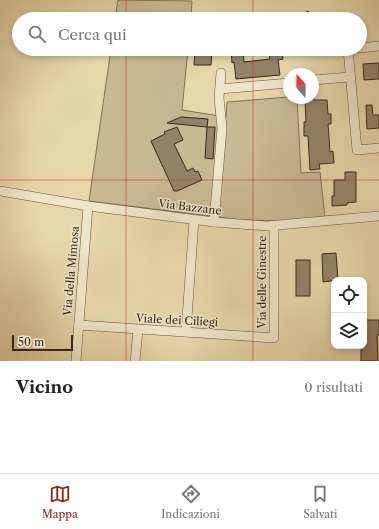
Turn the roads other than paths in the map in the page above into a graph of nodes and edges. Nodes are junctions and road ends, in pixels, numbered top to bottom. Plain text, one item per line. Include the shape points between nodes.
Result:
1 (379, 46) edge
2 (367, 47) edge
3 (348, 56) edge
4 (221, 73) dead end
5 (350, 77) junction
6 (319, 80) edge
7 (283, 83) edge
8 (220, 89) junction
9 (379, 148) edge
10 (0, 191) edge
11 (88, 206) junction
12 (379, 216) edge
13 (194, 220) junction
14 (214, 222) junction
15 (274, 226) junction
16 (79, 325) junction
17 (138, 330) junction
18 (186, 332) junction
19 (274, 338) joint
20 (76, 361) edge
21 (135, 361) edge

1 - 2 street
3 - 5 street
4 - 8 street
5 - 6 street
5 - 9 street via 357,150
7 - 8 street
8 - 14 street via 222,128
10 - 11 street, Via Bazzane
11 - 13 street, Via Bazzane
11 - 16 street, Via della Mimosa
12 - 15 street, Via Bazzane
13 - 14 street, Via Bazzane
13 - 18 street
14 - 15 street, Via Bazzane
15 - 19 street, Via delle Ginestre
16 - 17 street, Viale dei Ciliegi
16 - 20 street, Via della Mimosa
17 - 18 street, Viale dei Ciliegi
17 - 21 street
18 - 19 street, Viale dei Ciliegi

